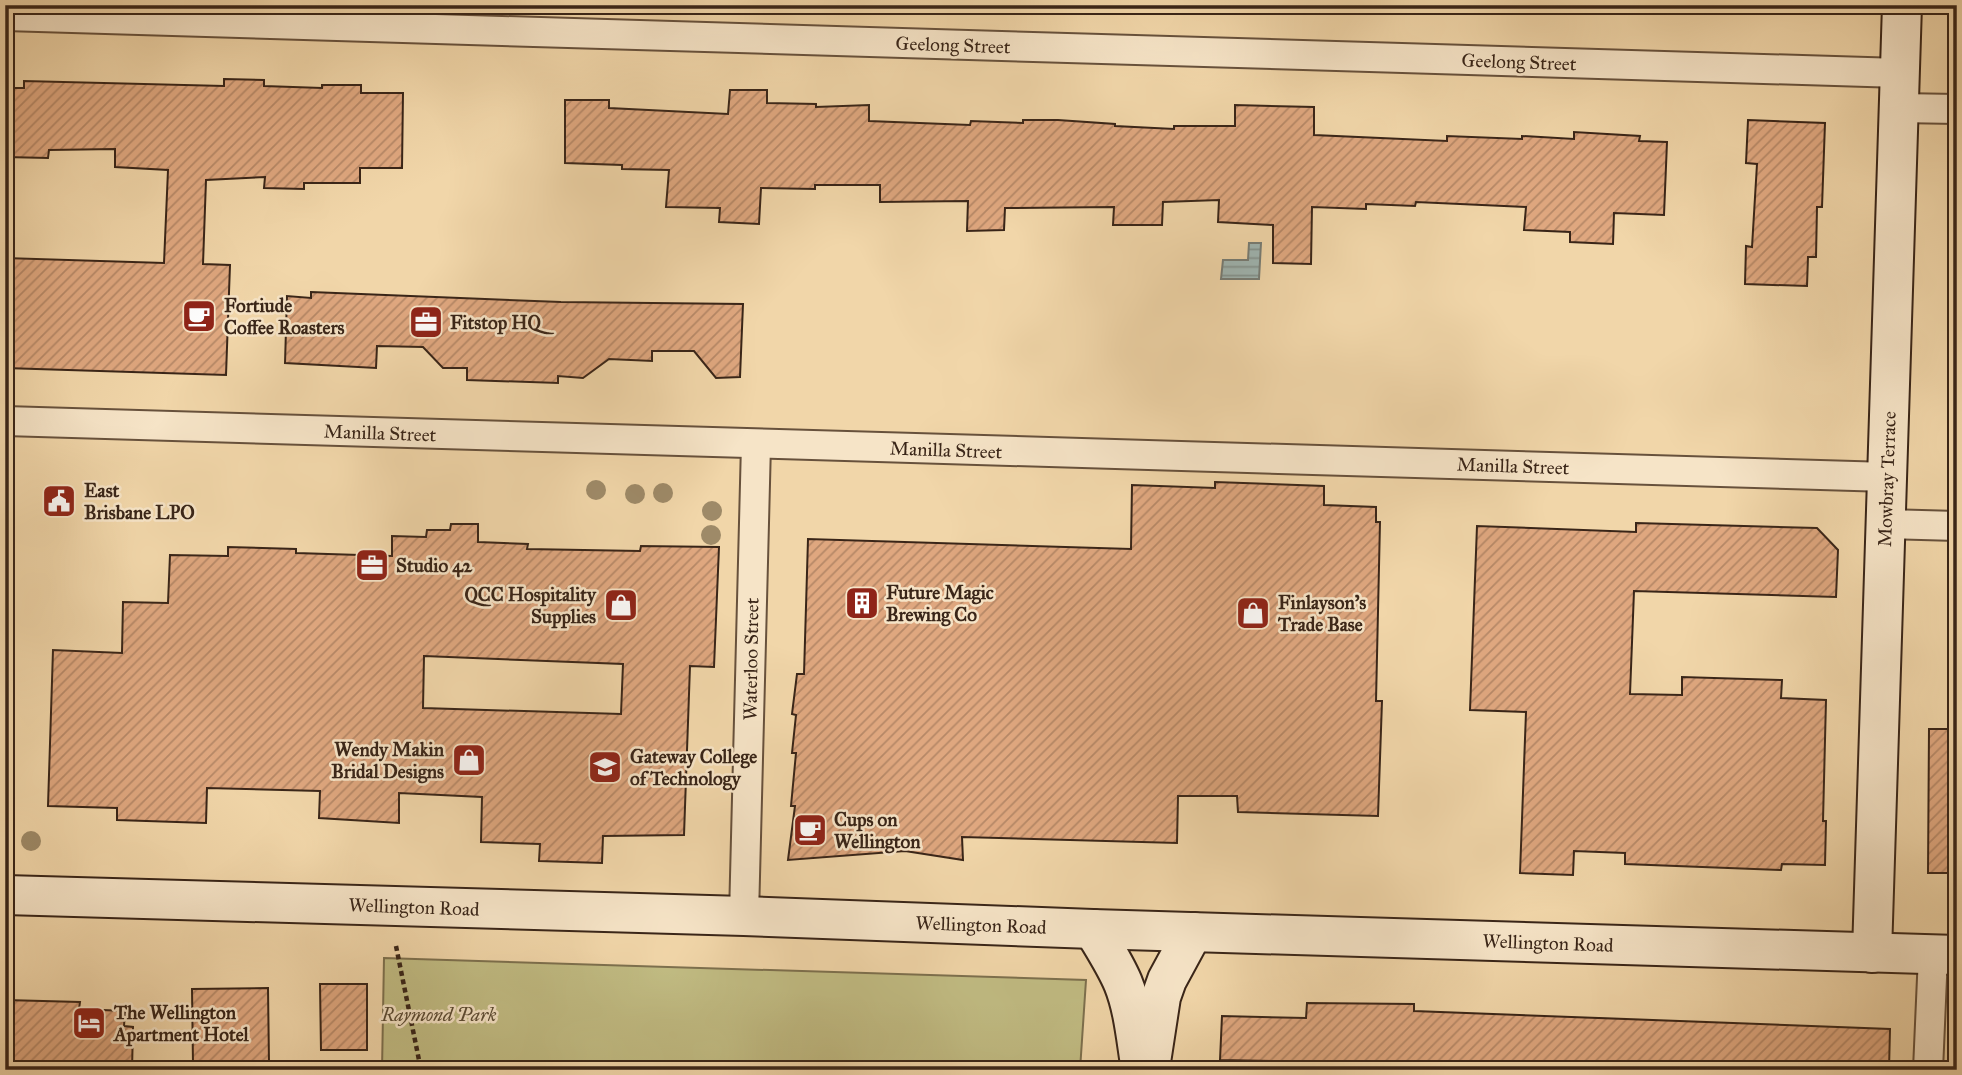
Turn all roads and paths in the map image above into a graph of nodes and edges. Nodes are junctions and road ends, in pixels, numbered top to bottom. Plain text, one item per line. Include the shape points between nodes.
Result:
1 (1902, 5) edge
2 (5, 16) edge
3 (1900, 91) junction
4 (1957, 109) edge
5 (5, 421) edge
6 (756, 444) junction
7 (1888, 477) junction
8 (1886, 524) junction
9 (1957, 526) edge
10 (5, 895) edge
11 (744, 916) junction
12 (1093, 929) junction
13 (1193, 932) junction
14 (396, 946) dead end
15 (1872, 953) junction
16 (1945, 955) edge
17 (421, 1070) edge
18 (1140, 1070) edge
19 (1150, 1070) edge
20 (1928, 1070) edge

1 - 3 main road, Mowbray Terrace
2 - 3 street, Geelong Street
3 - 4 street, Geelong Street
3 - 7 main road, Mowbray Terrace
5 - 6 street, Manilla Street
6 - 7 street, Manilla Street
6 - 11 street, Waterloo Street
7 - 8 main road, Mowbray Terrace
8 - 9 street
8 - 15 main road, Mowbray Terrace
10 - 11 main road, Wellington Road
11 - 12 main road, Wellington Road
12 - 13 main road, Wellington Road
12 - 18 main road via 1127,994
13 - 15 main road, Wellington Road
13 - 19 main road via 1161,997
14 - 17 path
15 - 16 main road, Wellington Road
16 - 20 street

